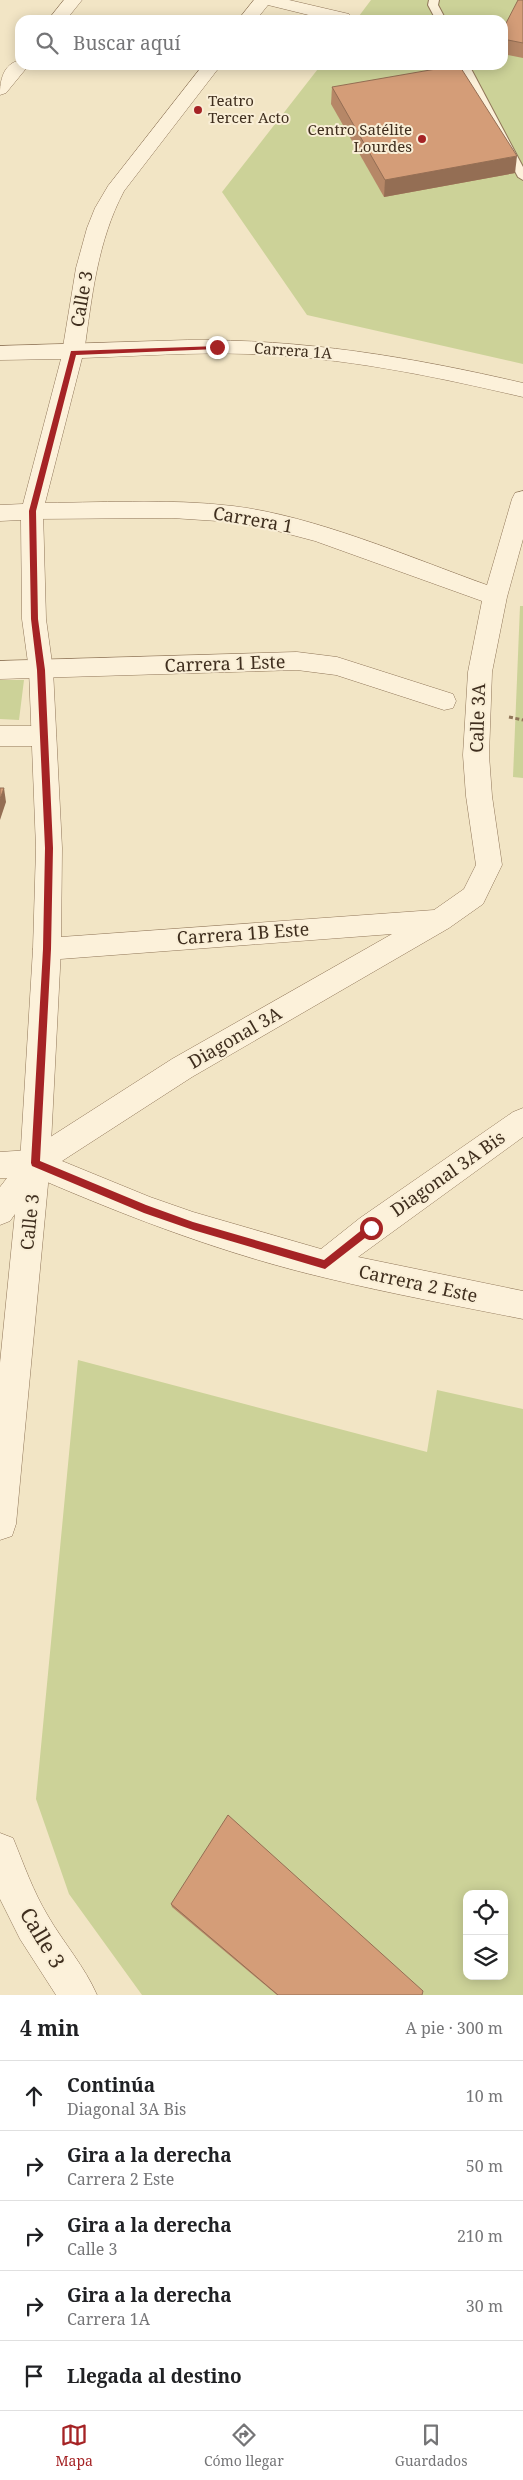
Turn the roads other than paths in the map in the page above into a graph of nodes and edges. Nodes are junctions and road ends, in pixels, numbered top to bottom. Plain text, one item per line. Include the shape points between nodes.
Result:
1 (73, 0) edge
2 (263, 0) edge
3 (268, 0) edge
4 (434, 0) edge
5 (61, 15) edge
6 (251, 15) edge
7 (330, 15) edge
8 (438, 15) edge
9 (15, 70) edge
10 (208, 70) edge
11 (467, 70) edge
12 (0, 89) edge
13 (523, 178) edge
14 (0, 353) edge
15 (73, 353) junction
16 (523, 390) edge
17 (523, 499) edge
18 (32, 511) junction
19 (0, 513) edge
20 (495, 597) junction
21 (0, 670) edge
22 (41, 670) junction
23 (444, 701) dead end
24 (0, 736) edge
25 (44, 736) junction
26 (440, 920) junction
27 (47, 949) junction
28 (523, 1121) edge
29 (36, 1163) junction
30 (0, 1165) edge
31 (0, 1211) edge
32 (325, 1264) junction
33 (523, 1305) edge
34 (0, 1524) edge
35 (2, 1867) edge
36 (78, 1995) edge

1 - 5 street
2 - 6 street
3 - 7 street
4 - 8 lane
9 - 12 street
10 - 15 street, Calle 3 via 114,190 102,210 92,243
11 - 13 lane
14 - 15 street, Carrera 1A
15 - 16 street, Carrera 1A via 217,347 301,350 388,360
15 - 18 street, Calle 3
17 - 20 street, Calle 3A
18 - 19 street, Carrera 1
18 - 20 street, Carrera 1 via 172,510 262,519 320,535
18 - 22 street, Calle 3 via 34,619
20 - 26 street, Calle 3A via 480,672 477,712 479,796 489,865 474,896
21 - 22 street, Carrera 1 Este
22 - 23 street, Carrera 1 Este via 297,661 337,666
22 - 25 street, Calle 3
24 - 25 street
25 - 27 street, Calle 3 via 49,848
26 - 27 street, Carrera 1B Este
26 - 29 street, Diagonal 3A via 182,1068
27 - 29 street, Calle 3
28 - 32 street, Diagonal 3A Bis
29 - 30 street, Carrera 2 Este
29 - 31 street
29 - 32 street, Carrera 2 Este via 168,1217
29 - 34 street, Calle 3
32 - 33 street, Carrera 2 Este
35 - 36 street, Calle 3 via 37,1936

